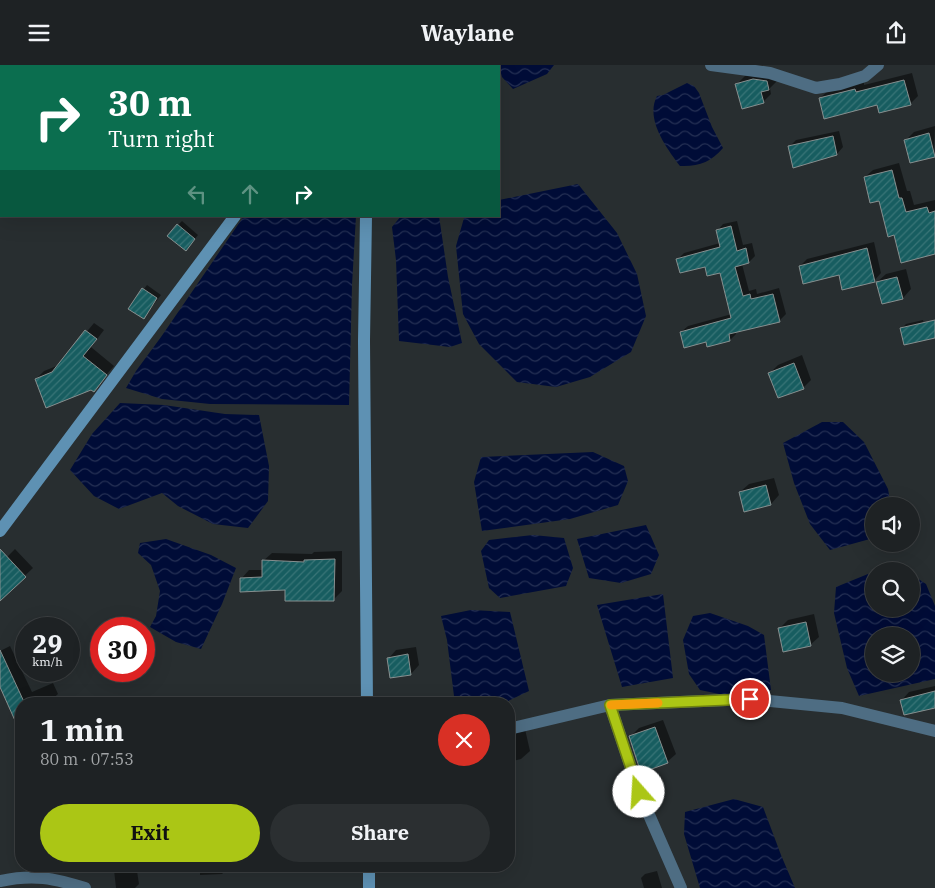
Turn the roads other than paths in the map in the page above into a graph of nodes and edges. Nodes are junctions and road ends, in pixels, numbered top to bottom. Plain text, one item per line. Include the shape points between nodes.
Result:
1 (710, 65) edge
2 (878, 65) edge
3 (233, 217) edge
4 (366, 217) edge
5 (0, 531) edge
6 (367, 697) edge
7 (610, 705) junction
8 (515, 728) edge
9 (935, 731) edge
10 (368, 872) edge
11 (0, 881) edge
12 (85, 888) edge
13 (369, 888) edge
14 (681, 888) edge

1 - 2 street via 770,73 816,88 865,76
3 - 5 street
4 - 6 street
7 - 8 street
7 - 9 street via 750,699 842,708
7 - 14 street via 639,792
10 - 13 street
11 - 12 street via 22,876 54,878

